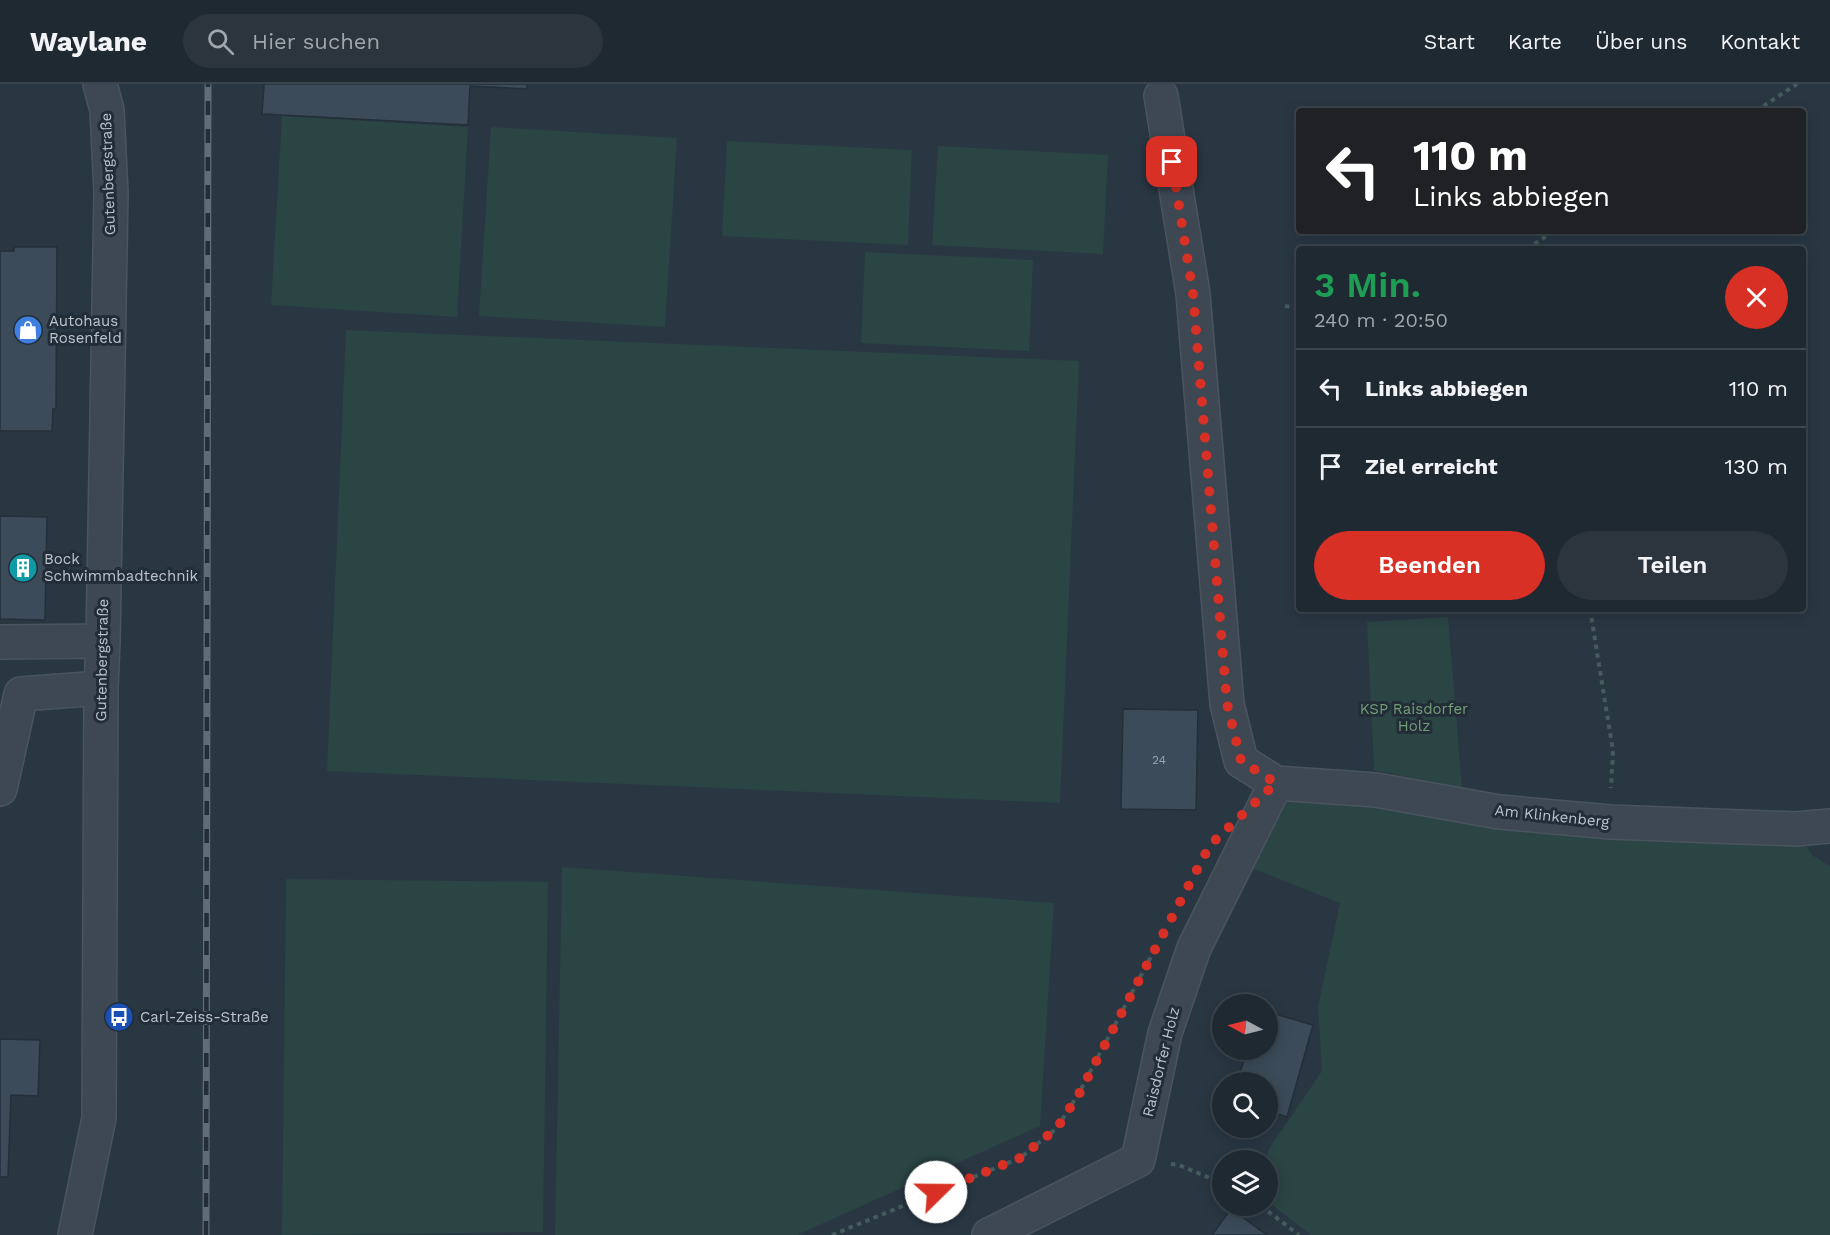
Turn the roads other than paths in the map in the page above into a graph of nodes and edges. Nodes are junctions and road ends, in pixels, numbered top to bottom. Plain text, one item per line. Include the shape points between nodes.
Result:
1 (100, 84) edge
2 (1161, 96) dead end
3 (103, 641) junction
4 (0, 642) edge
5 (101, 688) junction
6 (1276, 783) junction
7 (0, 789) edge
8 (1830, 826) edge
9 (75, 1235) edge
10 (989, 1235) edge

1 - 3 street, Gutenbergstraße via 107,110 111,193
2 - 6 street via 1193,294 1227,704 1241,761
3 - 4 street
3 - 5 street, Gutenbergstraße
5 - 7 street via 21,694
5 - 9 street, Gutenbergstraße via 99,1118
6 - 8 street, Am Klinkenberg via 1376,790 1499,812 1610,822 1796,830
6 - 10 street, Raisdorfer Holz via 1194,948 1165,1033 1138,1160

